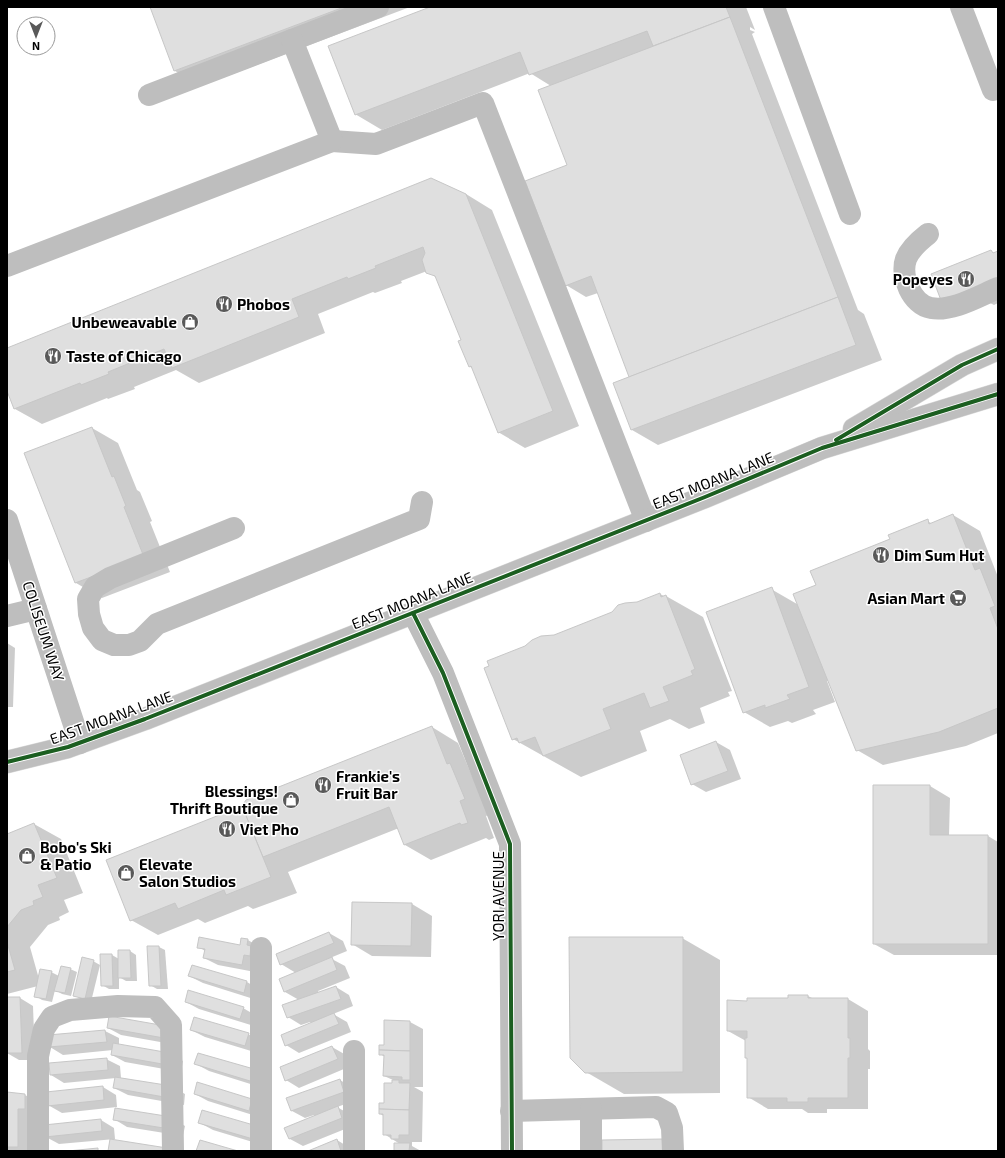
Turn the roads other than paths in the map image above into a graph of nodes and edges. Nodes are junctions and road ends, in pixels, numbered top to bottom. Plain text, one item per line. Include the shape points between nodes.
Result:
1 (378, 7) edge
2 (774, 7) edge
3 (961, 7) edge
4 (292, 40) junction
5 (993, 90) dead end
6 (149, 95) dead end
7 (332, 141) junction
8 (850, 214) dead end
9 (928, 234) dead end
10 (7, 266) edge
11 (998, 288) edge
12 (998, 349) edge
13 (998, 394) edge
14 (822, 448) junction
15 (422, 502) dead end
16 (7, 520) edge
17 (646, 521) junction
18 (234, 528) dead end
19 (36, 609) junction
20 (413, 613) junction
21 (7, 616) edge
22 (80, 743) junction
23 (7, 762) edge
24 (261, 948) dead end
25 (354, 1051) dead end
26 (591, 1109) junction
27 (511, 1111) junction
28 (38, 1151) edge
29 (174, 1151) edge
30 (261, 1151) edge
31 (354, 1151) edge
32 (512, 1151) edge
33 (590, 1151) edge
34 (673, 1151) edge

1 - 4 main road
2 - 8 main road
3 - 5 main road
4 - 6 main road
4 - 7 main road
7 - 10 main road
7 - 17 main road via 376,144 483,103
9 - 11 main road via 917,243 906,258 904,267 904,276 910,290 921,304 930,308 949,308
12 - 14 main road, EAST MOANA LANE via 962,365
13 - 14 main road, EAST MOANA LANE
14 - 17 main road, EAST MOANA LANE
15 - 18 main road via 418,519 157,624 140,641 128,645 114,645 102,640 93,628 88,614 88,599 95,587 110,578
16 - 19 main road, COLISEUM WAY
17 - 20 main road, EAST MOANA LANE
19 - 21 main road
19 - 22 main road, COLISEUM WAY
20 - 22 main road, EAST MOANA LANE
20 - 27 main road, YORI AVENUE via 443,673 510,844
22 - 23 main road, EAST MOANA LANE
24 - 30 main road
25 - 31 main road
26 - 27 main road
26 - 33 main road
26 - 34 main road via 656,1107 667,1112 672,1128
27 - 32 main road, YORI AVENUE
28 - 29 main road via 38,1056 44,1029 52,1017 70,1010 118,1006 155,1008 171,1025

